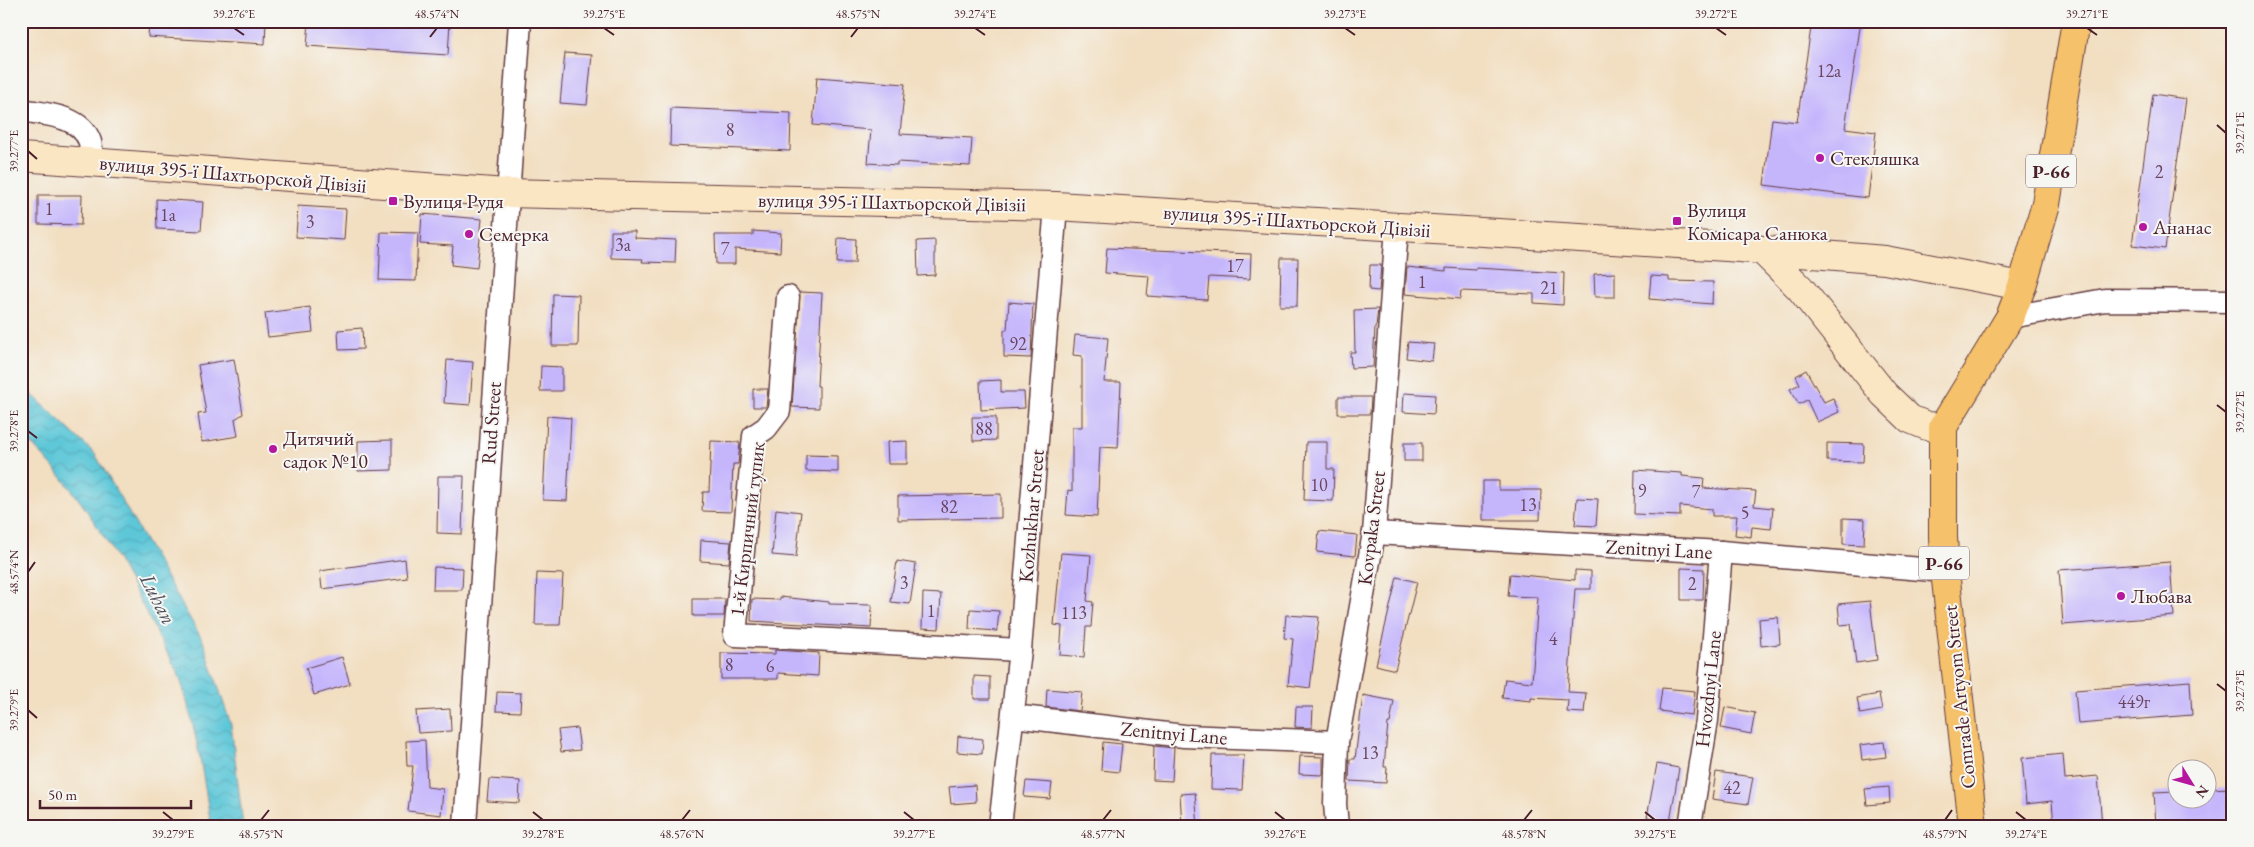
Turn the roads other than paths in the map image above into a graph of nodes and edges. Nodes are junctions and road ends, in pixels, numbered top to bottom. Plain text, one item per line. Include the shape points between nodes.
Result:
1 (520, 21) edge
2 (2076, 21) edge
3 (21, 110) edge
4 (21, 157) edge
5 (91, 162) junction
6 (506, 194) junction
7 (1056, 206) junction
8 (1397, 228) junction
9 (1763, 251) junction
10 (2022, 286) junction
11 (788, 297) dead end
12 (2233, 301) edge
13 (2010, 317) junction
14 (1943, 427) junction
15 (1374, 533) junction
16 (1721, 552) junction
17 (1944, 571) junction
18 (1020, 650) junction
19 (1013, 716) junction
20 (1337, 742) junction
21 (465, 826) edge
22 (1000, 826) edge
23 (1337, 826) edge
24 (1690, 826) edge
25 (1973, 826) edge

1 - 6 street, Rud Street
2 - 10 main road, Р-66 via 2046,204
3 - 5 street via 62,118 83,130 90,143
4 - 5 street, вулиця 395-ї Шахтьорской Дівізіі
5 - 6 street, вулиця 395-ї Шахтьорской Дівізіі
6 - 7 street, вулиця 395-ї Шахтьорской Дівізіі
6 - 21 street, Rud Street
7 - 8 street, вулиця 395-ї Шахтьорской Дівізіі
7 - 18 street, Kozhukhar Street
8 - 9 street, вулиця 395-ї Шахтьорской Дівізіі
8 - 15 street, Kovpaka Street
9 - 10 street, вулиця 395-ї Шахтьорской Дівізіі via 1885,260
9 - 14 street via 1800,288 1884,394 1910,419 1927,426
10 - 13 main road, Р-66
11 - 18 street, 1-й Кирпичний тупик via 779,411 766,428 754,436 734,635
12 - 13 street via 2105,300
13 - 14 main road, Р-66
14 - 17 main road, Comrade Artyom Street / Р-66
15 - 16 street, Zenitnyi Lane
15 - 20 street, Kovpaka Street
16 - 17 street, Zenitnyi Lane
16 - 24 street, Hvozdnyi Lane via 1707,720
17 - 25 main road, Comrade Artyom Street / Р-66
18 - 19 street, Kozhukhar Street
19 - 20 street, Zenitnyi Lane via 1184,736
19 - 22 street, Kozhukhar Street
20 - 23 street, Kovpaka Street

